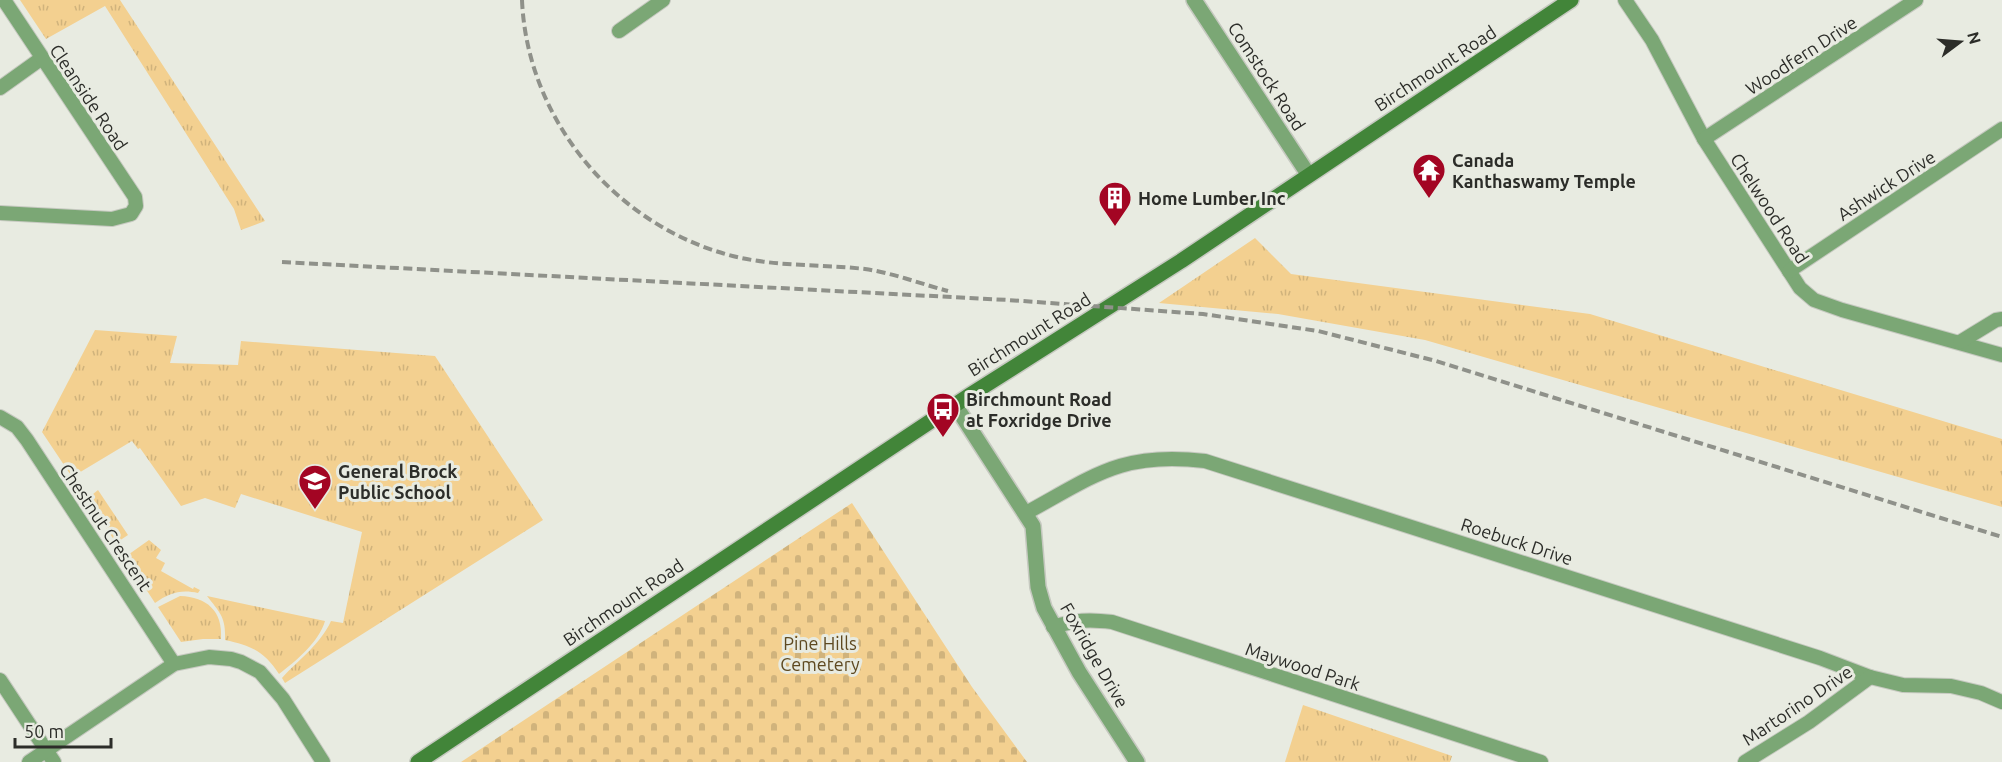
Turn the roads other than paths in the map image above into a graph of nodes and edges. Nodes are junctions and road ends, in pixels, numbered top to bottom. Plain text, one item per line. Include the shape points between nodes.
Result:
1 (4, 0) edge
2 (663, 0) edge
3 (1194, 0) edge
4 (1571, 0) edge
5 (1624, 0) edge
6 (1916, 0) edge
7 (619, 31) dead end
8 (42, 58) junction
9 (0, 88) edge
10 (2002, 129) edge
11 (1704, 139) junction
12 (1308, 174) junction
13 (0, 213) edge
14 (1789, 271) junction
15 (2002, 319) edge
16 (1960, 342) junction
17 (2002, 355) edge
18 (955, 405) junction
19 (0, 417) edge
20 (1026, 513) junction
21 (1053, 627) junction
22 (174, 664) junction
23 (1870, 677) junction
24 (0, 680) edge
25 (2002, 702) edge
26 (51, 756) edge
27 (29, 762) edge
28 (323, 762) edge
29 (418, 762) edge
30 (1137, 762) edge
31 (1540, 762) edge
32 (1745, 762) edge

1 - 8 street, Cleanside Road
2 - 7 street
3 - 12 street, Comstock Road
4 - 12 main road, Birchmount Road
5 - 11 street, Chelwood Road via 1652,40
6 - 11 street, Woodfern Drive
8 - 9 street
8 - 13 street, Cleanside Road via 135,197 136,207 131,214 112,219
10 - 14 street, Ashwick Drive
11 - 14 street, Chelwood Road
12 - 18 main road, Birchmount Road via 1181,261
14 - 16 street, Chelwood Road via 1814,300
15 - 16 street
16 - 17 street, Chelwood Road
18 - 20 street, Foxridge Drive
18 - 29 main road, Birchmount Road
19 - 22 street, Chestnut Crescent via 17,427 27,440
20 - 21 street, Foxridge Drive via 1033,526 1038,587
20 - 23 street, Roebuck Drive via 1080,481 1121,465 1159,458 1205,461
21 - 30 street, Foxridge Drive
21 - 31 street, Maywood Park via 1076,620 1112,622
22 - 26 street
22 - 28 street via 219,657 251,666 276,690
23 - 25 street, Roebuck Drive via 1903,685 1951,686
23 - 32 street, Martorino Drive
24 - 26 street
26 - 27 street

